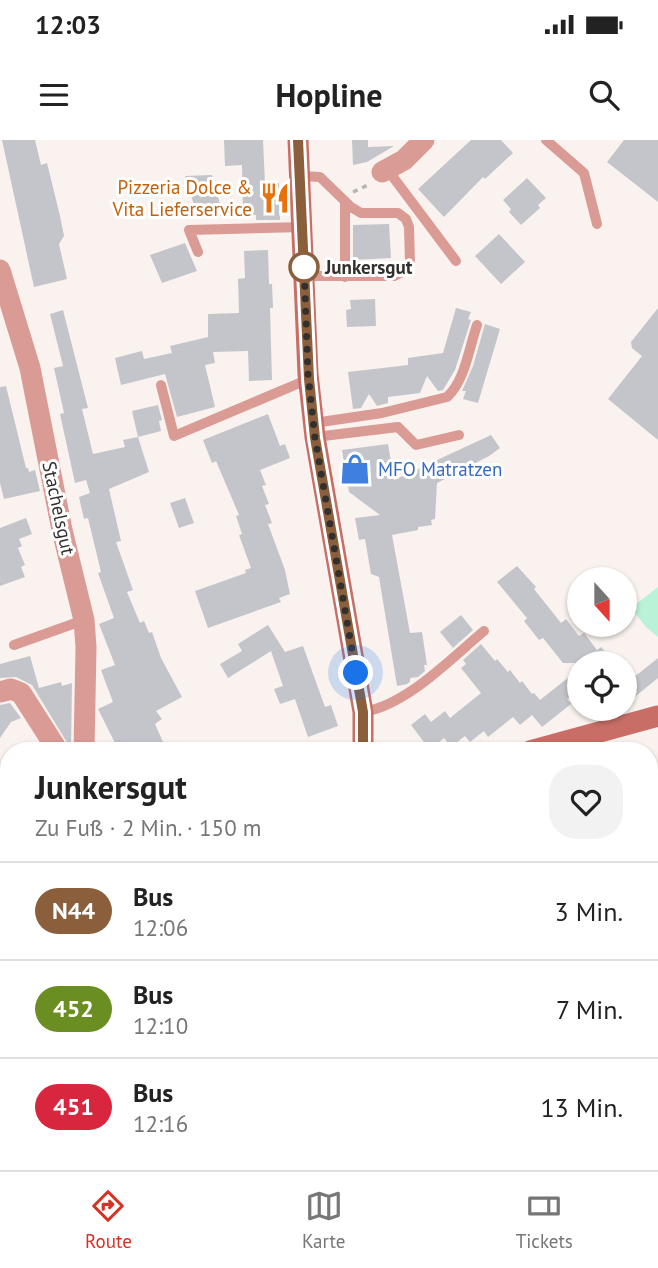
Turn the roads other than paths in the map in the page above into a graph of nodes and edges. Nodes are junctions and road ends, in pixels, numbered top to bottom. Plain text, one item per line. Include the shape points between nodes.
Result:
1 (298, 140) edge
2 (424, 140) edge
3 (546, 140) edge
4 (385, 171) joint
5 (301, 176) junction
6 (343, 199) junction
7 (597, 224) dead end
8 (302, 227) junction
9 (198, 252) dead end
10 (456, 261) dead end
11 (0, 270) edge
12 (304, 276) junction
13 (345, 277) junction
14 (477, 325) dead end
15 (309, 379) junction
16 (161, 385) dead end
17 (315, 430) junction
18 (459, 435) dead end
19 (84, 620) junction
20 (484, 631) dead end
21 (14, 645) dead end
22 (0, 692) edge
23 (363, 712) junction
24 (658, 716) edge
25 (52, 742) edge
26 (83, 742) edge
27 (363, 742) edge
28 (563, 742) edge

1 - 5 main road
2 - 4 street
3 - 7 lane via 584,173
4 - 10 lane
5 - 6 lane via 320,177
5 - 8 main road
6 - 13 lane
6 - 13 lane via 361,213 398,213 406,219 410,263 394,276
8 - 9 lane via 189,230
8 - 12 main road
11 - 19 street, Stachelsgut via 30,368
12 - 13 lane
12 - 15 main road
14 - 17 lane via 459,381 447,397
15 - 16 lane via 174,436
15 - 17 main road
17 - 18 lane via 398,427 416,445
17 - 23 main road
19 - 21 lane
19 - 26 street, Stachelsgut
20 - 23 lane via 415,688 380,709
22 - 25 street via 11,689 21,693
23 - 27 main road
24 - 28 main road

